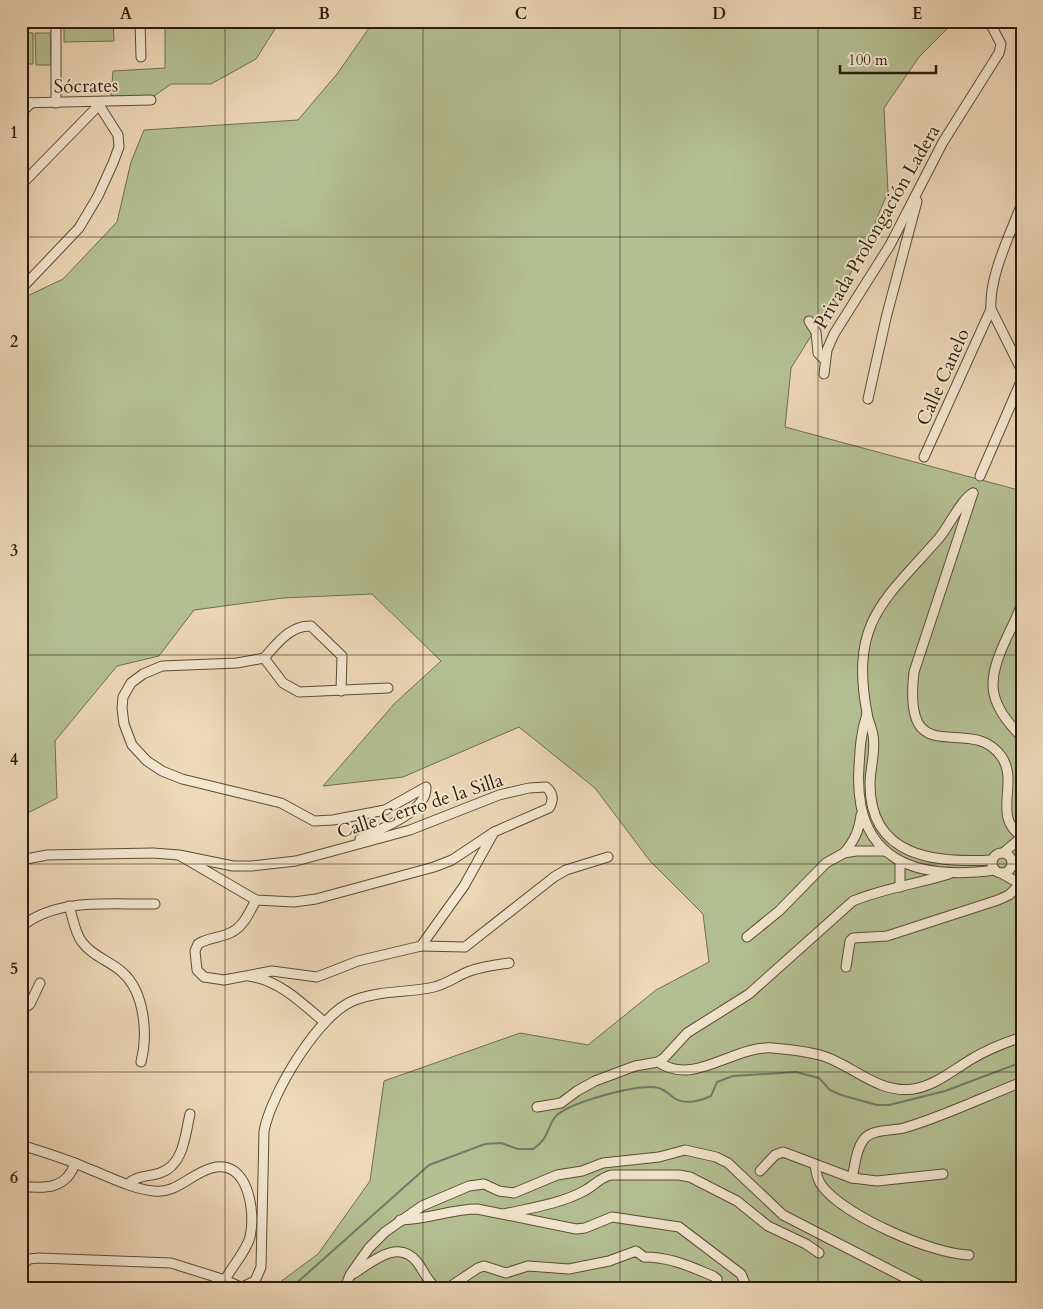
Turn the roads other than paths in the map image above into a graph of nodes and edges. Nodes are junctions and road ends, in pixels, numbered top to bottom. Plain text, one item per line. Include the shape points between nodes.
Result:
1 (56, 21) edge
2 (140, 21) edge
3 (989, 21) edge
4 (141, 58) dead end
5 (151, 100) dead end
6 (21, 103) edge
7 (31, 103) junction
8 (56, 103) junction
9 (99, 104) junction
10 (21, 113) edge
11 (21, 185) edge
12 (919, 192) junction
13 (1022, 203) edge
14 (23, 285) edge
15 (991, 310) junction
16 (809, 321) dead end
17 (825, 360) junction
18 (1022, 371) edge
19 (824, 374) dead end
20 (1022, 380) edge
21 (868, 399) dead end
22 (924, 457) dead end
23 (980, 476) dead end
24 (1022, 602) edge
25 (264, 658) junction
26 (388, 688) dead end
27 (341, 691) junction
28 (867, 714) junction
29 (1022, 737) edge
30 (859, 754) junction
31 (873, 755) junction
32 (858, 782) junction
33 (870, 783) junction
34 (861, 815) junction
35 (494, 832) junction
36 (1022, 836) edge
37 (349, 845) junction
38 (886, 851) junction
39 (844, 854) junction
40 (1006, 854) junction
41 (179, 855) junction
42 (608, 857) dead end
43 (21, 860) edge
44 (992, 860) junction
45 (1022, 860) edge
46 (900, 861) junction
47 (998, 871) junction
48 (949, 874) junction
49 (1021, 884) edge
50 (900, 887) junction
51 (256, 900) junction
52 (155, 904) dead end
53 (69, 906) junction
54 (21, 926) edge
55 (747, 937) dead end
56 (421, 946) junction
57 (510, 962) dead end
58 (846, 967) dead end
59 (244, 975) junction
60 (40, 983) dead end
61 (21, 1011) edge
62 (324, 1022) junction
63 (1022, 1037) edge
64 (141, 1062) dead end
65 (658, 1062) junction
66 (1022, 1082) edge
67 (536, 1107) dead end
68 (190, 1114) dead end
69 (21, 1145) edge
70 (75, 1163) junction
71 (815, 1165) junction
72 (760, 1171) dead end
73 (943, 1174) dead end
74 (852, 1178) junction
75 (128, 1184) junction
76 (21, 1186) edge
77 (501, 1214) junction
78 (400, 1220) junction
79 (819, 1253) dead end
80 (969, 1255) dead end
81 (21, 1266) edge
82 (350, 1275) junction
83 (225, 1280) junction
84 (242, 1288) edge
85 (345, 1288) edge
86 (436, 1288) edge
87 (448, 1288) edge
88 (716, 1288) edge
89 (746, 1288) edge
90 (925, 1288) edge

1 - 8 street
2 - 4 street
3 - 12 street, Privada Prolongación Ladera via 1000,44 999,53 951,129
5 - 9 street, Sócrates
6 - 7 street, Sócrates
7 - 8 street, Sócrates
7 - 10 street
8 - 9 street, Sócrates
9 - 11 street
9 - 14 street via 118,135 117,154 79,228
12 - 17 street, Privada Prolongación Ladera via 834,334
12 - 21 street
13 - 15 street via 991,290
15 - 18 street
15 - 22 street, Calle Canelo
16 - 17 street via 816,332 818,353
17 - 19 street, Privada Prolongación Ladera
20 - 23 street
24 - 29 street via 995,670 993,688 996,704 1005,721
25 - 27 street via 290,689 299,692
25 - 27 street via 294,629 302,625 311,626 342,656
25 - 37 street via 237,663 162,666 143,674 131,683 123,697 124,724 132,745 162,771 182,779 281,803 314,821 385,810 426,787 425,798 414,810
26 - 27 street
28 - 30 street
28 - 31 street via 873,735
28 - 36 street via 863,668 866,638 874,615 889,592 940,536 973,493 914,672 912,710 915,720 928,732 983,743 1002,757 1007,766 1006,817 1014,831
30 - 31 street
30 - 32 street
31 - 33 street
32 - 33 street
32 - 34 street
33 - 44 street via 876,819 890,838 905,849 921,857 945,861
34 - 38 street via 872,836
34 - 39 street via 853,842
35 - 37 street, Calle Cerro de la Silla via 549,808 552,802 550,790 540,786 499,795 410,830
35 - 51 street, Calle Cerro de la Silla via 434,868 316,899 294,902
35 - 56 street via 464,886
36 - 40 street
37 - 41 street, Calle Cerro de la Silla via 296,860 252,866 233,866
38 - 39 street
38 - 46 street
39 - 55 street via 826,863 779,911
40 - 44 street via 996,854
40 - 45 street
40 - 47 street via 1012,862 1010,869
41 - 43 street, Calle Cerro de la Silla via 46,854
41 - 51 street
42 - 56 street via 554,877 465,947
44 - 47 street
46 - 48 street
46 - 50 street
47 - 48 street
47 - 49 street
48 - 50 street
49 - 58 street via 998,900 927,925 887,936 853,938
50 - 65 street via 852,902 749,994 687,1032
51 - 59 street via 240,927 231,933 208,938 198,944 195,951 197,970 204,976 224,980
52 - 53 street
53 - 54 street via 44,911
53 - 64 street via 82,942 134,985 143,1014
56 - 59 street via 358,961 317,977 272,971
57 - 62 street via 465,972 434,987 383,992 355,1000
59 - 62 street via 275,984
60 - 61 street via 30,1004
62 - 84 street via 286,1078 267,1115 261,1267 255,1281
63 - 65 street via 991,1049 936,1081 900,1090 877,1083 825,1057 796,1051 770,1048 742,1052 689,1070 669,1070
65 - 67 street via 602,1078 561,1103
66 - 74 street via 926,1121 872,1133 861,1144
68 - 75 street via 183,1149 176,1162 161,1173 139,1176
69 - 70 street
70 - 75 street
70 - 76 street via 72,1172 53,1186
71 - 72 street via 783,1152 775,1155
71 - 74 street
71 - 80 street via 821,1186 840,1204 942,1252
73 - 74 street via 876,1181
75 - 83 street via 155,1192 169,1190 211,1168 229,1167 237,1172 252,1206 251,1227 246,1247
77 - 78 street via 463,1209 420,1220
77 - 79 street via 575,1195 602,1177 611,1175 679,1175 690,1177 737,1201 768,1226
77 - 89 street via 576,1229 612,1217 679,1227 742,1274
78 - 82 street via 369,1248
78 - 90 street via 422,1206 469,1186 484,1184 514,1193 552,1176 582,1171 603,1163 643,1160 695,1150 728,1163 783,1215
81 - 83 street via 29,1259 39,1258 159,1261
82 - 85 street
82 - 86 street via 376,1258 401,1251 410,1254
83 - 84 street
87 - 88 street via 484,1266 506,1273 528,1266 569,1269 609,1261 636,1251 644,1258 666,1258 713,1276 717,1279

